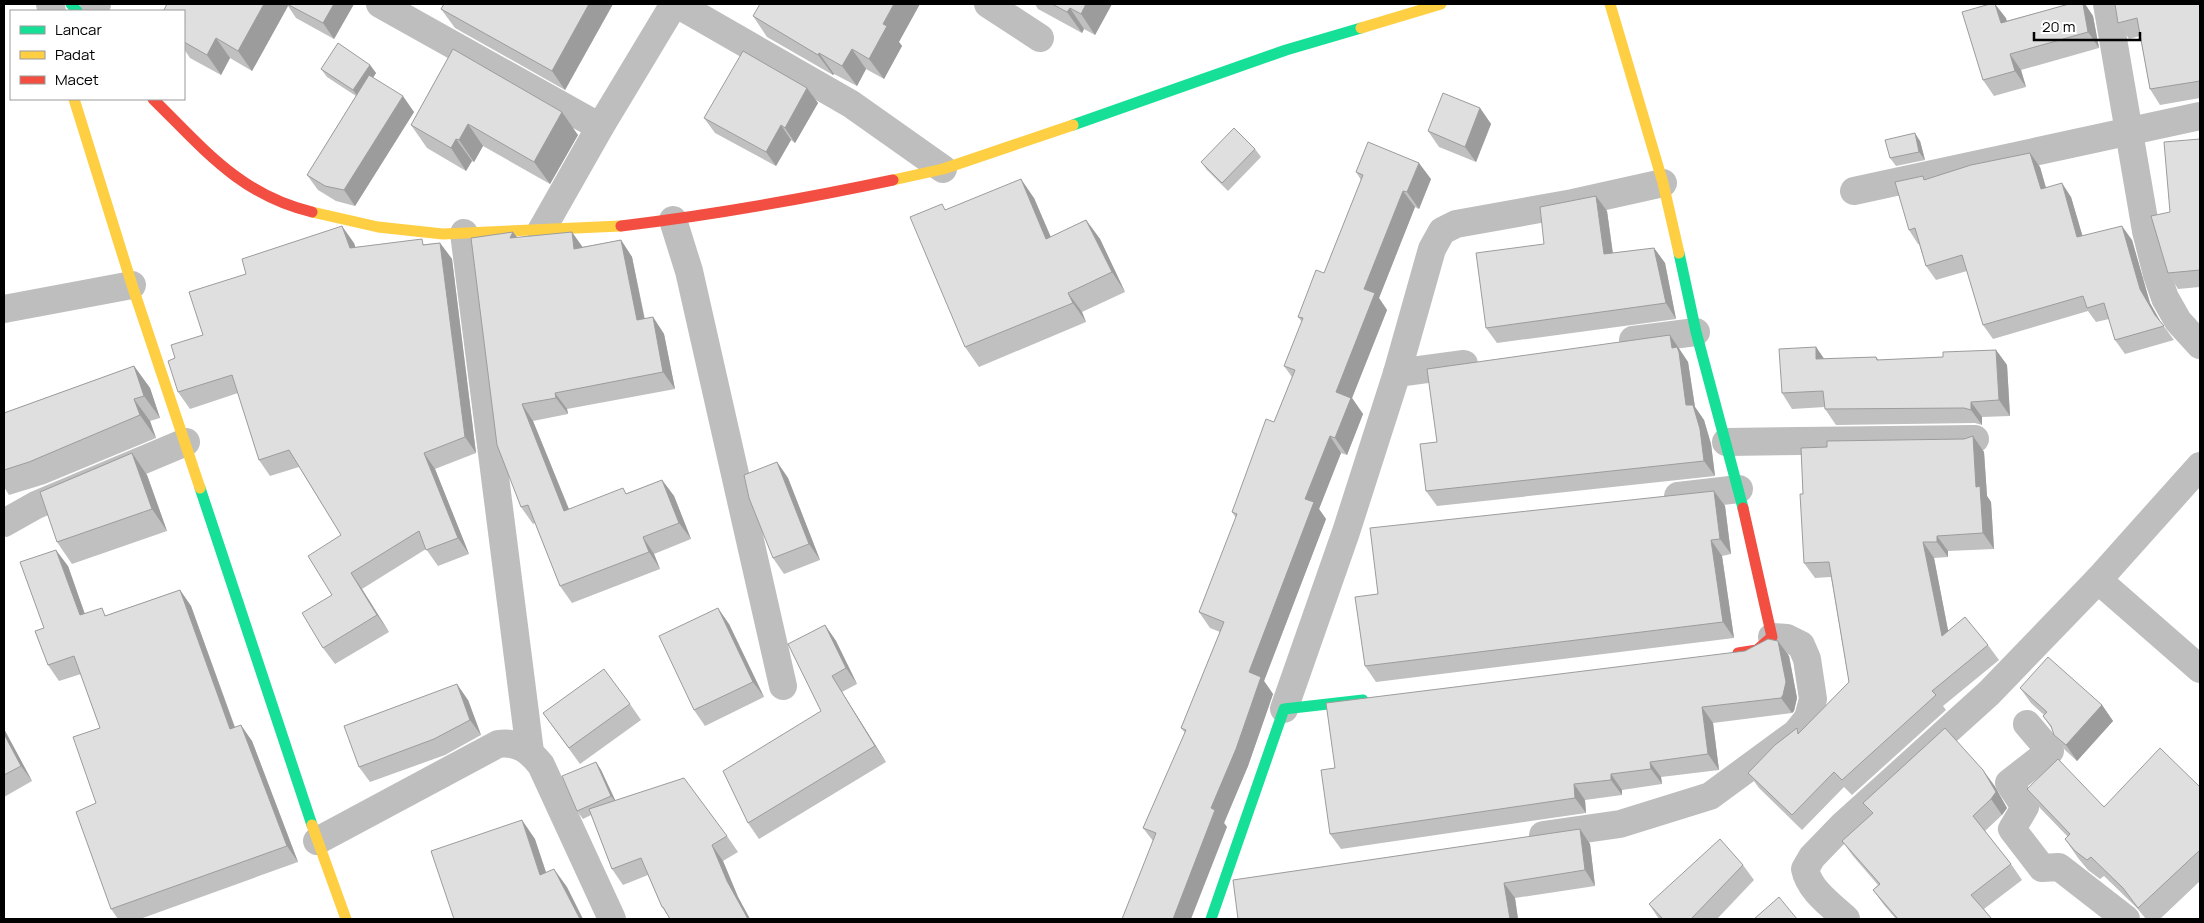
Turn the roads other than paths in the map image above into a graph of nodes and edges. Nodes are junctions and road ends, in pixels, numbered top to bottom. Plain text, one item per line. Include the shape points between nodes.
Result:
1 (380, 4) edge
2 (676, 4) edge
3 (988, 4) edge
4 (1441, 4) edge
5 (1610, 4) edge
6 (2107, 4) edge
7 (1040, 38) dead end
8 (74, 100) edge
9 (153, 100) edge
10 (2200, 116) edge
11 (600, 127) junction
12 (2130, 132) junction
13 (943, 169) junction
14 (1663, 183) junction
15 (1854, 192) dead end
16 (673, 220) junction
17 (541, 231) junction
18 (464, 233) junction
19 (132, 285) junction
20 (4, 308) edge
21 (1696, 332) junction
22 (1609, 344) edge
23 (2200, 346) edge
24 (1493, 360) edge
25 (1397, 373) junction
26 (1975, 439) edge
27 (186, 442) junction
28 (1726, 442) junction
29 (2200, 466) edge
30 (1739, 489) junction
31 (1650, 499) edge
32 (4, 523) edge
33 (1376, 529) edge
34 (1346, 532) junction
35 (2098, 580) junction
36 (1772, 637) junction
37 (1725, 655) edge
38 (2200, 669) edge
39 (783, 686) dead end
40 (1373, 699) edge
41 (1284, 709) junction
42 (2027, 724) dead end
43 (530, 752) junction
44 (1519, 839) edge
45 (317, 841) junction
46 (1254, 878) edge
47 (1225, 882) junction
48 (346, 919) edge
49 (612, 919) edge
50 (1211, 919) edge
51 (1846, 919) edge
52 (2126, 919) edge

1 - 11 street
2 - 11 street
2 - 13 street via 851,104
3 - 7 street
4 - 13 street via 1286,50
5 - 14 street
6 - 12 street
8 - 19 street
9 - 18 street via 227,172 260,194 300,210 378,227
10 - 12 street
11 - 17 street
12 - 15 street
12 - 23 street via 2146,231 2157,276 2178,321
13 - 16 street via 842,191
14 - 21 street
14 - 25 street via 1573,203 1486,217 1442,231 1432,249
16 - 17 street
16 - 39 street via 689,271
17 - 18 street
18 - 43 street
19 - 20 street
19 - 27 street
21 - 22 street
21 - 28 street
24 - 25 street
25 - 34 street
26 - 28 street
27 - 32 street via 36,505
27 - 45 street
28 - 30 street
29 - 35 street
30 - 31 street
30 - 36 street
33 - 34 street
34 - 41 street
35 - 38 street
35 - 51 street via 1990,693 1812,857 1805,869 1806,877
36 - 37 street via 1766,646 1754,651
36 - 44 street via 1787,638 1800,645 1807,659 1813,699 1808,718 1796,733 1710,796 1620,824
40 - 41 street
41 - 47 street
42 - 52 street via 2050,751 2009,783 2025,806 2012,829 2042,868 2059,867
43 - 45 street via 515,744 498,744
43 - 49 street via 541,765
45 - 48 street
46 - 47 street
47 - 50 street

